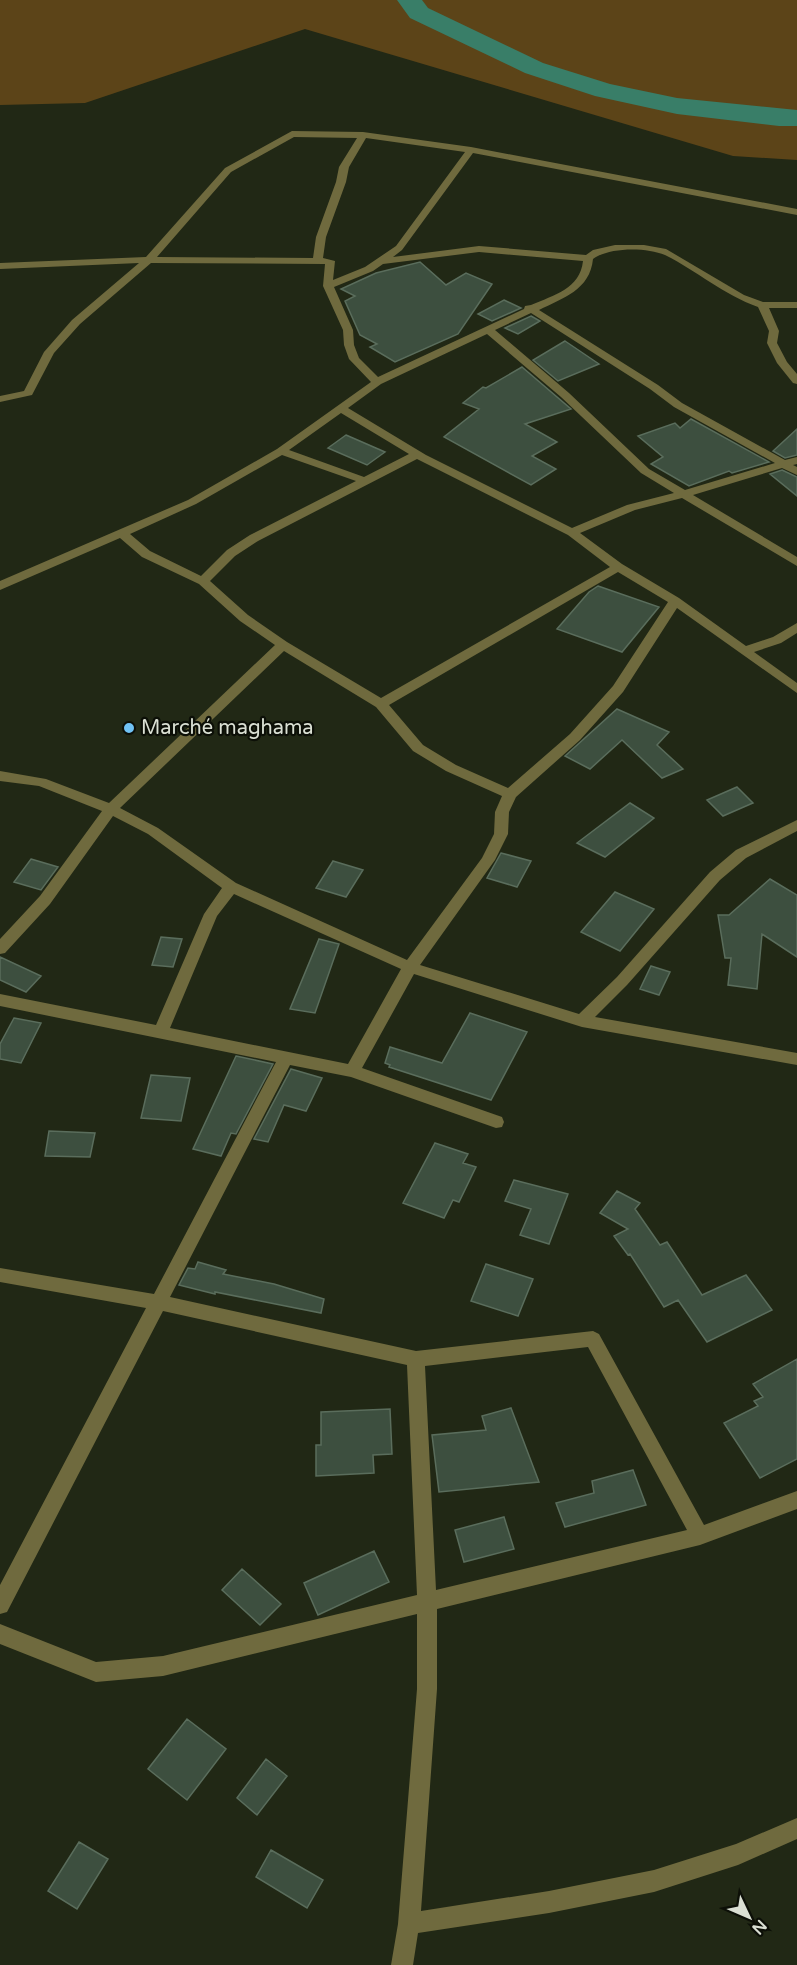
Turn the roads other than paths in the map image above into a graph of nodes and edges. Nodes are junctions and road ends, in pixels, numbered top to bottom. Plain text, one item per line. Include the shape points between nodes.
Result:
1 (363, 135) junction
2 (471, 150) junction
3 (797, 212) edge
4 (588, 258) junction
5 (149, 260) junction
6 (318, 261) junction
7 (383, 261) junction
8 (0, 266) edge
9 (328, 286) junction
10 (762, 304) junction
11 (797, 305) edge
12 (529, 308) junction
13 (487, 329) junction
14 (797, 381) edge
15 (377, 382) junction
16 (0, 399) edge
17 (341, 408) junction
18 (281, 451) junction
19 (418, 454) junction
20 (797, 460) edge
21 (783, 464) junction
22 (797, 472) edge
23 (365, 481) junction
24 (681, 495) junction
25 (572, 532) junction
26 (123, 534) junction
27 (797, 562) edge
28 (618, 567) junction
29 (203, 581) junction
30 (0, 586) edge
31 (675, 601) junction
32 (797, 627) edge
33 (283, 645) junction
34 (743, 651) junction
35 (797, 689) edge
36 (381, 704) junction
37 (0, 776) edge
38 (510, 794) junction
39 (111, 809) junction
40 (797, 825) edge
41 (231, 887) junction
42 (0, 949) edge
43 (410, 967) junction
44 (0, 1000) edge
45 (582, 1021) junction
46 (160, 1033) junction
47 (286, 1058) junction
48 (797, 1059) edge
49 (352, 1071) junction
50 (496, 1122) dead end
51 (0, 1275) edge
52 (157, 1302) junction
53 (416, 1359) junction
54 (797, 1500) edge
55 (700, 1536) junction
56 (427, 1603) junction
57 (0, 1605) edge
58 (0, 1634) edge
59 (797, 1828) edge
60 (409, 1924) junction
61 (402, 1965) edge

1 - 2 street
1 - 5 street via 292,134 228,170
1 - 6 street via 344,167 321,237
2 - 3 street
2 - 7 street via 399,248
4 - 7 street via 479,249
4 - 10 street via 615,248 666,252 740,297
4 - 12 street via 583,282
5 - 6 street
5 - 8 street
5 - 16 street via 76,322 49,352 28,393
6 - 9 street via 330,261
7 - 9 street
9 - 15 street via 348,330 354,359
10 - 11 street
10 - 14 street via 774,331 772,343
12 - 13 street
12 - 21 street via 678,405
13 - 15 street
13 - 24 street via 566,395 645,471
15 - 17 street
17 - 18 street
17 - 19 street
18 - 23 street
18 - 26 street via 192,502
19 - 23 street
19 - 25 street
20 - 21 street
21 - 22 street
21 - 24 street
23 - 29 street via 254,538 231,553
24 - 25 street via 631,507
24 - 27 street
25 - 28 street
26 - 29 street via 146,554
26 - 30 street
28 - 31 street
28 - 36 street
29 - 33 street via 244,618
31 - 34 street
31 - 38 street via 618,690 575,737
32 - 34 street via 777,640
33 - 36 street
33 - 39 street
34 - 35 street
36 - 38 street via 418,748 451,768
37 - 39 street via 41,782
38 - 43 street via 502,812 501,834 488,860
39 - 41 street via 153,831
39 - 42 street via 45,900
40 - 45 street via 741,854 715,876
41 - 43 street
41 - 46 street via 211,914
43 - 45 street
43 - 49 street
44 - 46 street
45 - 48 street
46 - 47 street
47 - 49 street
47 - 52 street
49 - 50 street
51 - 52 street
52 - 53 street
52 - 57 street
53 - 55 street via 593,1340
53 - 56 street
54 - 55 street
55 - 56 street
56 - 58 street via 163,1666 96,1672
56 - 60 street via 428,1689
59 - 60 street via 738,1854 654,1881
60 - 61 street

